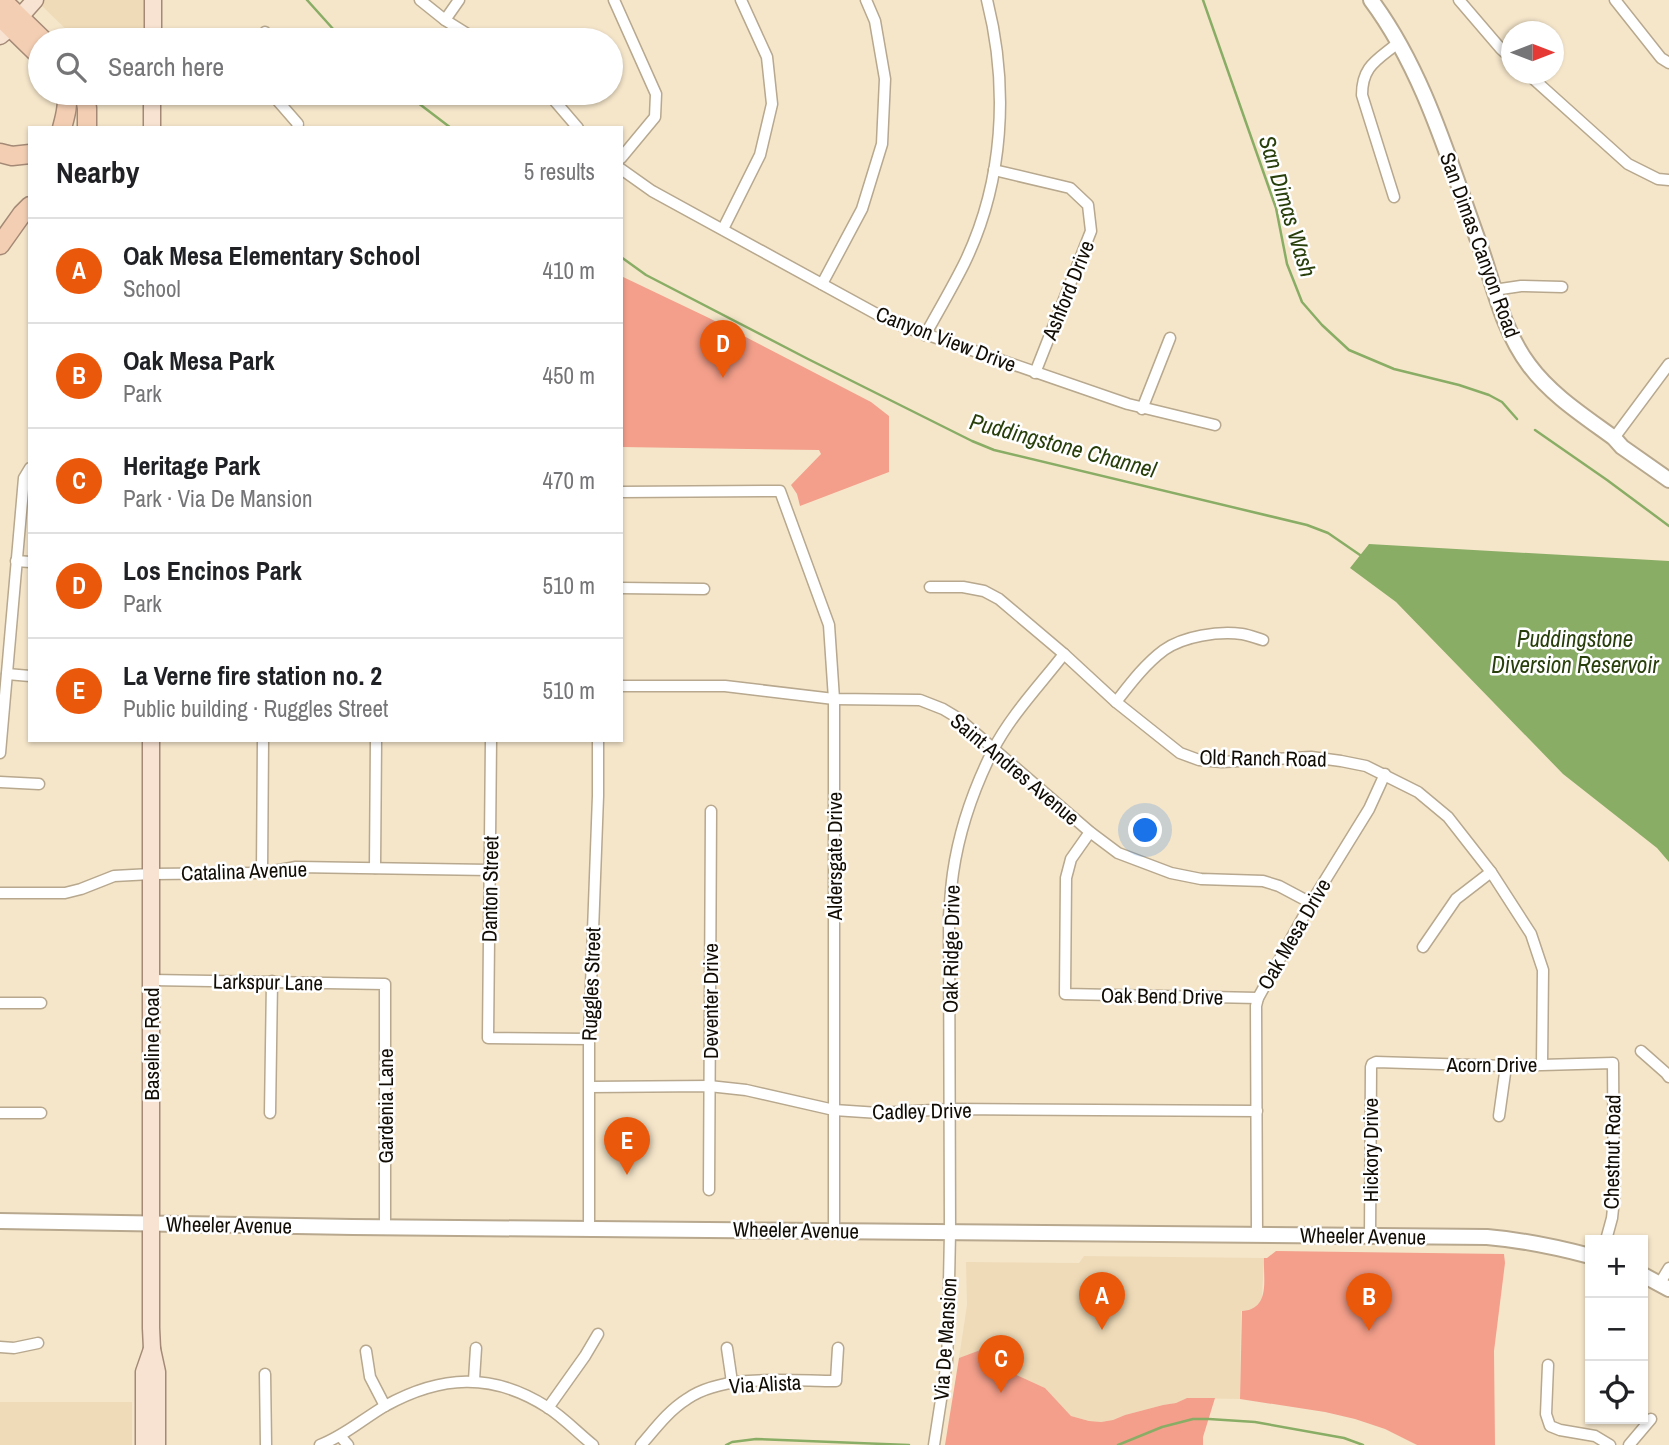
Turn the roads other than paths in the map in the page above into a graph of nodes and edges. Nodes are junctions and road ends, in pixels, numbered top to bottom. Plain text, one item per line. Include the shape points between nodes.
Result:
1 (35, 0) edge
2 (153, 0) edge
3 (420, 0) edge
4 (459, 0) edge
5 (614, 0) edge
6 (741, 0) edge
7 (866, 0) edge
8 (987, 0) edge
9 (1371, 0) edge
10 (1459, 0) edge
11 (1615, 0) edge
12 (7, 17) edge
13 (445, 20) junction
14 (153, 28) edge
15 (458, 28) edge
16 (28, 30) edge
17 (28, 42) edge
18 (1399, 42) junction
19 (1501, 50) edge
20 (1669, 63) edge
21 (1539, 84) edge
22 (67, 105) edge
23 (86, 105) edge
24 (152, 105) edge
25 (281, 105) edge
26 (558, 105) edge
27 (63, 126) edge
28 (87, 126) edge
29 (152, 126) edge
30 (298, 126) edge
31 (576, 126) edge
32 (0, 153) edge
33 (28, 154) edge
34 (623, 156) edge
35 (623, 170) edge
36 (994, 170) junction
37 (1669, 180) edge
38 (1394, 197) dead end
39 (28, 208) edge
40 (723, 229) junction
41 (0, 245) edge
42 (822, 284) junction
43 (1562, 287) dead end
44 (1494, 290) junction
45 (925, 335) junction
46 (1170, 338) dead end
47 (1669, 364) edge
48 (1035, 373) junction
49 (1143, 409) junction
50 (1215, 425) dead end
51 (1614, 438) junction
52 (28, 471) edge
53 (1669, 480) edge
54 (623, 492) edge
55 (16, 561) junction
56 (28, 562) edge
57 (930, 587) dead end
58 (623, 588) edge
59 (704, 589) dead end
60 (1263, 640) dead end
61 (1064, 654) junction
62 (7, 674) junction
63 (28, 676) edge
64 (623, 686) edge
65 (834, 699) junction
66 (1116, 702) junction
67 (151, 742) edge
68 (263, 742) edge
69 (376, 742) edge
70 (492, 742) edge
71 (598, 742) edge
72 (994, 748) junction
73 (0, 753) edge
74 (1385, 775) junction
75 (0, 782) edge
76 (38, 784) dead end
77 (710, 811) dead end
78 (1090, 832) junction
79 (375, 868) junction
80 (490, 870) junction
81 (1491, 872) junction
82 (262, 873) junction
83 (151, 874) junction
84 (0, 893) edge
85 (1311, 903) junction
86 (1423, 947) dead end
87 (151, 980) junction
88 (272, 981) junction
89 (385, 984) joint
90 (1258, 998) junction
91 (0, 1003) edge
92 (41, 1003) dead end
93 (589, 1039) junction
94 (1641, 1051) dead end
95 (1613, 1063) joint
96 (1372, 1064) joint
97 (1542, 1064) junction
98 (1506, 1066) junction
99 (1669, 1077) edge
100 (709, 1086) junction
101 (590, 1087) junction
102 (950, 1109) junction
103 (834, 1110) junction
104 (1257, 1111) junction
105 (0, 1113) edge
106 (41, 1113) dead end
107 (270, 1113) dead end
108 (1499, 1116) dead end
109 (709, 1191) dead end
110 (0, 1221) edge
111 (151, 1224) junction
112 (385, 1227) junction
113 (589, 1228) junction
114 (834, 1230) junction
115 (950, 1231) junction
116 (1257, 1234) junction
117 (1607, 1235) edge
118 (1370, 1236) junction
119 (1585, 1255) edge
120 (1669, 1268) edge
121 (1648, 1278) edge
122 (1664, 1286) edge
123 (598, 1334) dead end
124 (38, 1343) dead end
125 (0, 1347) edge
126 (476, 1348) dead end
127 (727, 1348) dead end
128 (838, 1348) dead end
129 (152, 1349) junction
130 (366, 1351) dead end
131 (1548, 1365) dead end
132 (265, 1374) dead end
133 (474, 1380) junction
134 (732, 1382) junction
135 (385, 1406) junction
136 (548, 1408) junction
137 (1651, 1419) dead end
138 (340, 1436) junction
139 (144, 1445) edge
140 (157, 1445) edge
141 (266, 1445) edge
142 (320, 1445) edge
143 (348, 1445) edge
144 (593, 1445) edge
145 (641, 1445) edge
146 (934, 1445) edge
147 (1610, 1445) edge
148 (1629, 1445) edge

1 - 12 main road
2 - 14 main road
3 - 13 street
4 - 13 street
5 - 34 street via 656,94 656,117
6 - 40 street via 767,57 772,104 760,155
7 - 42 street via 875,21 884,79 881,145 862,209
8 - 36 street via 1000,92
9 - 18 main road, San Dimas Canyon Road
10 - 19 street
11 - 20 street
12 - 16 highway
12 - 17 highway
13 - 15 street
18 - 38 street via 1367,69 1362,80 1362,94
18 - 44 main road, San Dimas Canyon Road via 1440,134
21 - 37 street via 1628,164
22 - 27 highway
23 - 28 highway
24 - 29 main road
25 - 30 street
26 - 31 street
32 - 33 highway
35 - 40 street, Canyon View Drive
36 - 45 street via 973,243
36 - 48 street, Ashford Drive via 1070,188 1088,205 1091,231
39 - 41 highway
40 - 42 street, Canyon View Drive
42 - 45 street, Canyon View Drive
43 - 44 street
44 - 51 main road, San Dimas Canyon Road via 1497,305 1529,366 1554,392
45 - 48 street, Canyon View Drive
46 - 49 street
47 - 51 street
48 - 49 street, Canyon View Drive
49 - 50 street, Canyon View Drive
51 - 53 main road, San Dimas Canyon Road
52 - 55 street
54 - 65 street, Aldersgate Drive via 780,491 829,625
55 - 56 street
55 - 62 street
57 - 61 street, Old Ranch Road via 984,591
58 - 59 street
60 - 66 street via 1242,634 1182,640 1151,662
61 - 66 street, Old Ranch Road
61 - 72 street, Oak Ridge Drive
62 - 63 street
62 - 73 street
64 - 65 street, Saint Andres Avenue via 725,686
65 - 72 street, Saint Andres Avenue via 920,700 958,718
65 - 103 street, Aldersgate Drive
66 - 74 street, Old Ranch Road via 1180,753 1199,760 1311,757 1366,765
67 - 83 main road, Baseline Road
68 - 82 street
69 - 79 street
70 - 80 street, Danton Street
71 - 93 street, Ruggles Street
72 - 78 street, Saint Andres Avenue
72 - 102 street, Oak Ridge Drive via 962,830 953,872
74 - 81 street, Old Ranch Road via 1418,792 1448,817
74 - 85 street, Oak Mesa Drive
75 - 76 street
77 - 100 street, Deventer Drive
78 - 85 street, Saint Andres Avenue via 1118,852 1171,873 1263,881
78 - 90 street, Oak Bend Drive via 1071,859 1066,878 1065,994
79 - 80 street, Catalina Avenue
79 - 82 street, Catalina Avenue via 296,867
80 - 93 street, Danton Street via 488,1038
81 - 86 street via 1456,899
81 - 97 street, Old Ranch Road via 1531,934 1544,970
82 - 83 street, Catalina Avenue
83 - 84 street, Catalina Avenue via 114,876 65,893
83 - 87 main road, Baseline Road
85 - 90 street, Oak Mesa Drive
87 - 88 street, Larkspur Lane
87 - 111 main road, Baseline Road
88 - 89 street, Larkspur Lane
88 - 107 street
89 - 112 street, Gardenia Lane
90 - 104 street, Oak Mesa Drive
91 - 92 street
93 - 101 street, Ruggles Street
94 - 99 street
95 - 97 street, Acorn Drive
95 - 117 street, Chestnut Road via 1614,1199
96 - 98 street, Acorn Drive
96 - 118 street, Hickory Drive
97 - 98 street, Acorn Drive
98 - 108 street
100 - 101 street, Cadley Drive
100 - 103 street, Cadley Drive
100 - 109 street, Deventer Drive
101 - 113 street, Ruggles Street
102 - 103 street, Cadley Drive
102 - 104 street, Cadley Drive
102 - 115 street, Oak Ridge Drive
103 - 114 street, Aldersgate Drive
104 - 116 street, Oak Mesa Drive
105 - 106 street
110 - 111 main road, Wheeler Avenue
111 - 112 main road, Wheeler Avenue
111 - 129 main road, Baseline Road
112 - 113 main road, Wheeler Avenue
113 - 114 main road, Wheeler Avenue
114 - 115 main road, Wheeler Avenue
115 - 116 main road, Wheeler Avenue
115 - 146 street, Via De Mansion via 947,1361
116 - 118 main road, Wheeler Avenue
118 - 119 main road, Wheeler Avenue via 1511,1239
120 - 122 street
121 - 122 main road
123 - 136 street
124 - 125 street
126 - 133 street
127 - 134 street
128 - 134 street, Via Alista via 836,1381
129 - 139 main road, Baseline Road via 144,1371
129 - 140 main road, Baseline Road via 158,1371
130 - 135 street via 370,1377
131 - 147 street via 1546,1414 1550,1426 1595,1436
132 - 141 street
133 - 135 street via 428,1388
133 - 136 street via 512,1388
134 - 145 street, Via Alista via 689,1397 671,1410
135 - 138 street
136 - 144 street
137 - 148 street
138 - 142 street
138 - 143 street

